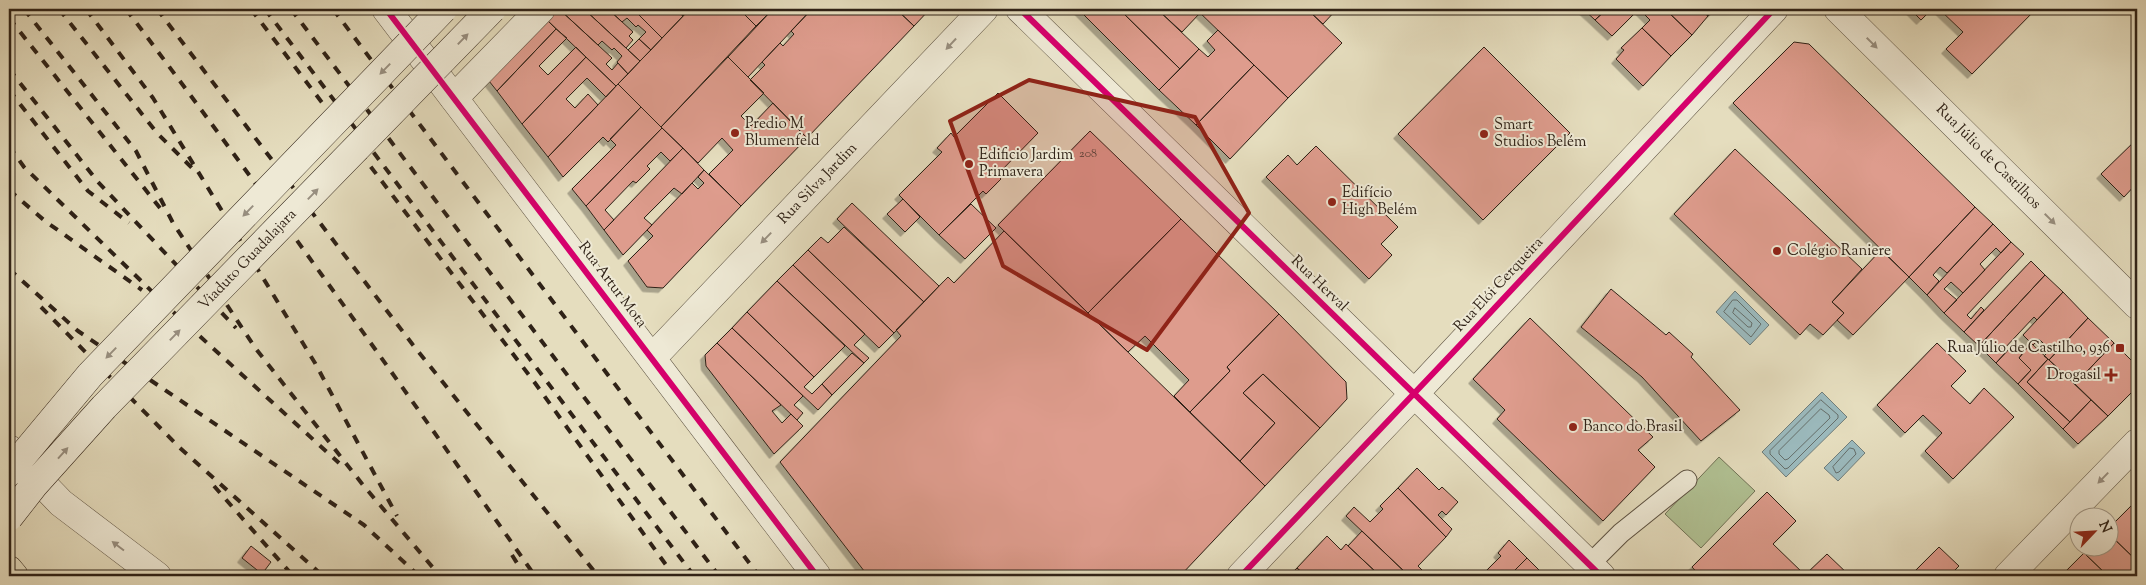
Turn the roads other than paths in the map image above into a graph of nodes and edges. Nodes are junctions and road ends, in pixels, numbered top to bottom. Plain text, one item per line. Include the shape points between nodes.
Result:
1 (387, 9) edge
2 (443, 9) edge
3 (492, 9) edge
4 (541, 9) edge
5 (984, 9) edge
6 (1020, 9) edge
7 (1774, 9) edge
8 (1838, 9) edge
9 (454, 98) junction
10 (2137, 305) edge
11 (652, 358) junction
12 (1414, 394) junction
13 (2137, 443) edge
14 (9, 449) edge
15 (9, 472) edge
16 (1687, 480) dead end
17 (9, 517) edge
18 (9, 570) edge
19 (1595, 570) edge
20 (14, 576) edge
21 (157, 576) edge
22 (817, 576) edge
23 (1241, 576) edge
24 (2008, 576) edge

1 - 9 street, Rua Artur Mota
2 -> 15 street, bridge via 90,375
17 -> 3 street, Viaduto Guadalajara, bridge via 104,408
4 - 9 street
5 -> 11 street, Rua Silva Jardim
6 - 12 street, Rua Herval
7 - 12 street, Rua Elói Cerqueira
8 -> 10 street, Rua Júlio de Castilhos
9 - 11 street, Rua Artur Mota
11 - 22 street, Rua Artur Mota
12 - 19 street, Rua Herval
12 - 23 street, Rua Elói Cerqueira
13 -> 24 street
21 -> 14 street via 61,503
16 - 19 lane via 1622,533
18 - 20 highway

